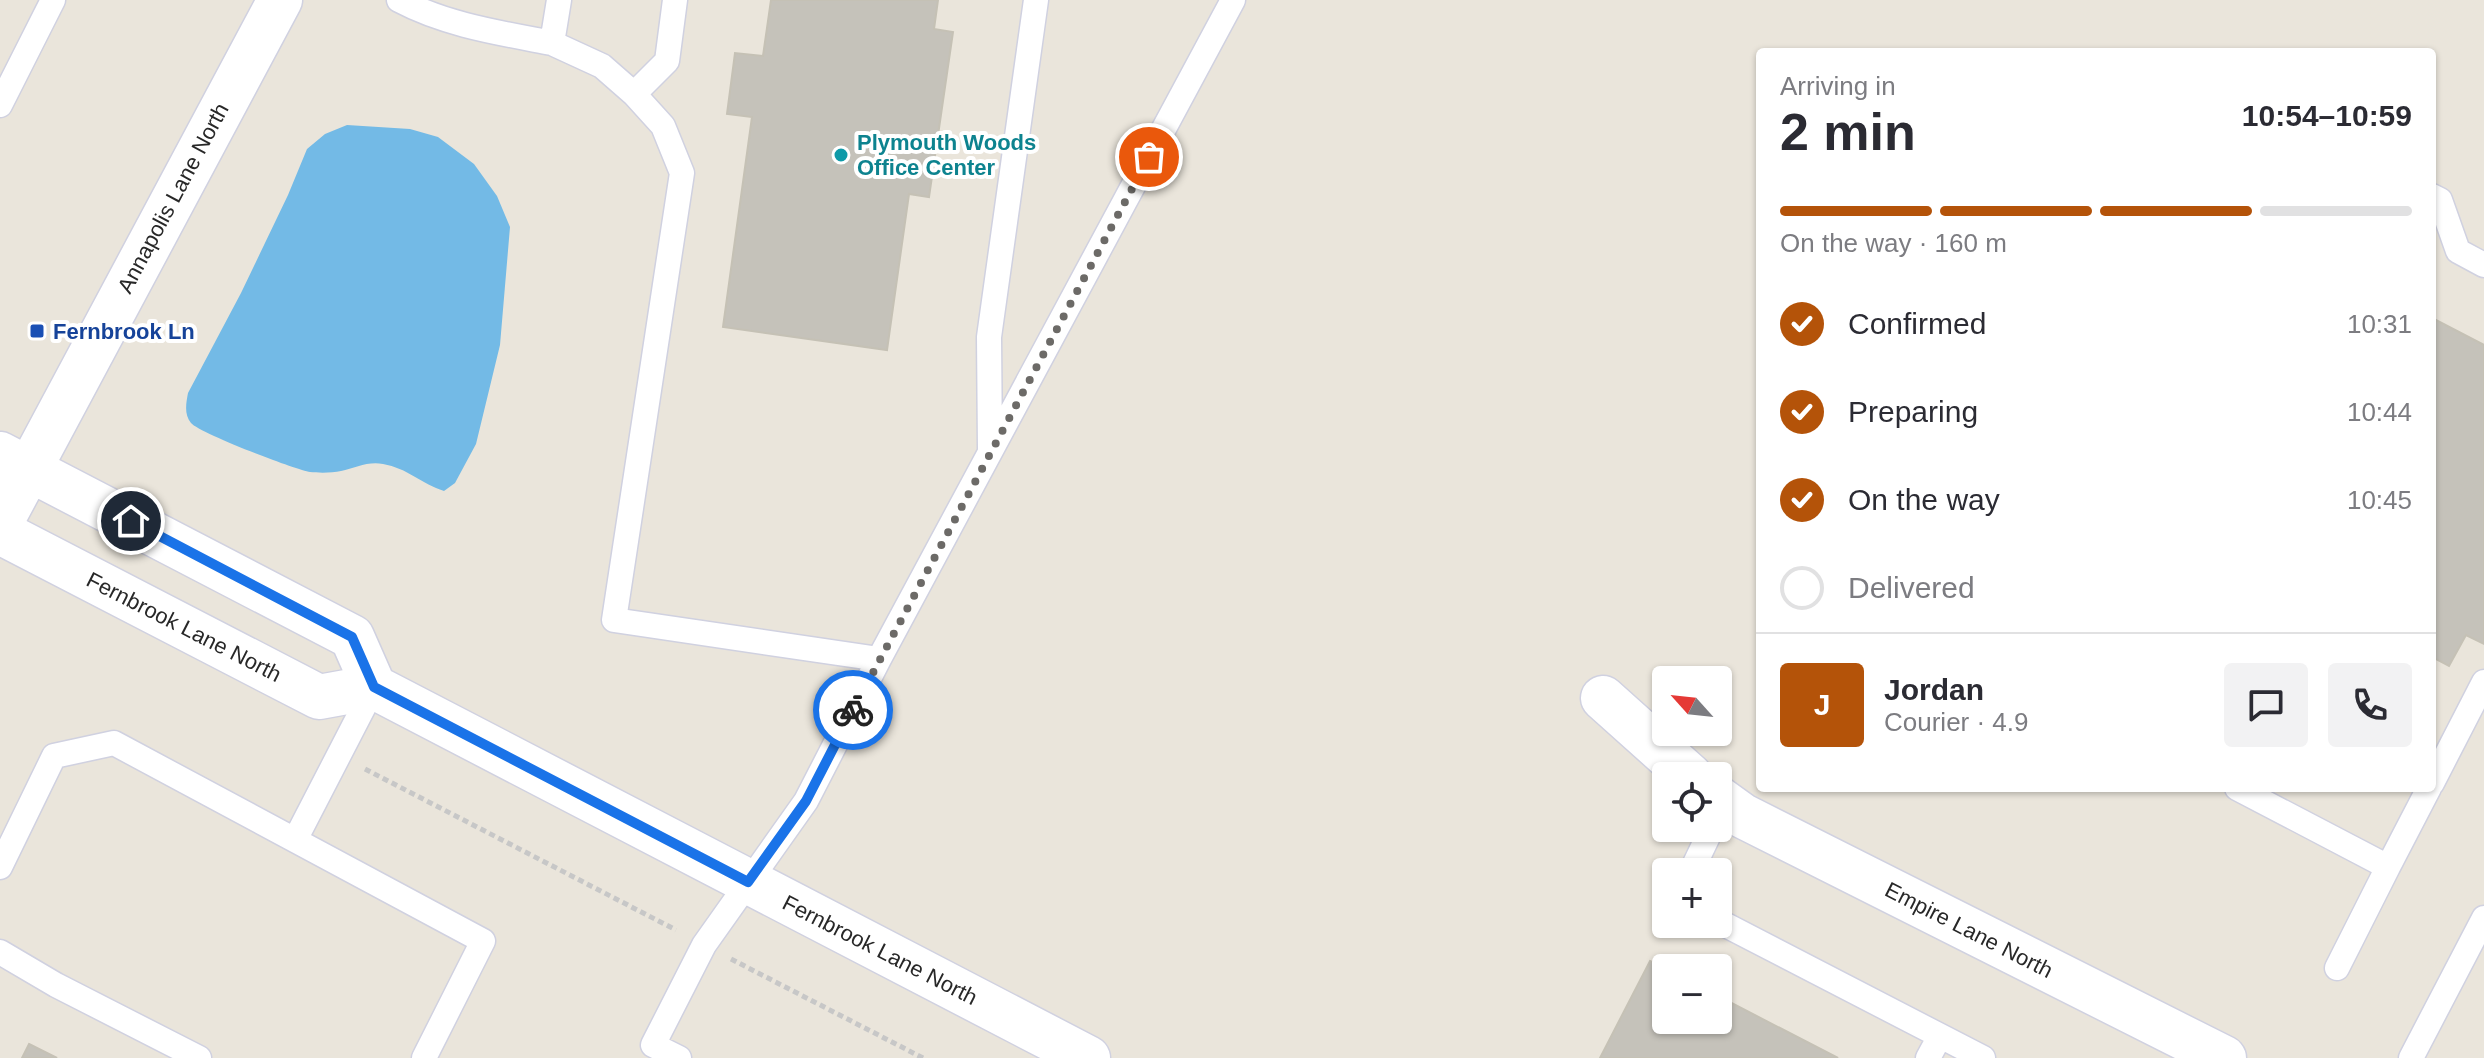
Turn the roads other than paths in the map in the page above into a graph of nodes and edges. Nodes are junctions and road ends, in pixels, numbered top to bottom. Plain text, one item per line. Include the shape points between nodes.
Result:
1 (53, 0) edge
2 (280, 0) edge
3 (399, 0) edge
4 (559, 0) edge
5 (675, 0) edge
6 (1036, 0) edge
7 (1233, 0) edge
8 (552, 43) junction
9 (634, 94) junction
10 (0, 105) edge
11 (2436, 198) edge
12 (2484, 265) edge
13 (990, 452) junction
14 (15, 461) edge
15 (0, 524) edge
16 (0, 532) edge
17 (879, 659) junction
18 (2484, 682) edge
19 (374, 687) junction
20 (1603, 698) dead end
21 (1674, 762) edge
22 (2436, 775) edge
23 (2245, 792) edge
24 (2427, 792) edge
25 (1732, 814) edge
26 (295, 840) junction
27 (0, 867) edge
28 (2388, 867) junction
29 (748, 882) junction
30 (2484, 918) edge
31 (1732, 928) edge
32 (0, 952) edge
33 (2337, 968) dead end
34 (1940, 1036) junction
35 (2195, 1052) edge
36 (199, 1058) edge
37 (424, 1058) edge
38 (679, 1058) edge
39 (1088, 1058) edge
40 (1928, 1058) edge
41 (1983, 1058) edge
42 (2411, 1058) edge

1 - 10 lane
2 - 14 street, Annapolis Lane North
3 - 8 lane via 469,27
4 - 8 lane
5 - 9 lane via 667,61
6 - 13 lane via 989,337
7 - 13 lane
8 - 9 lane via 602,66
9 - 17 lane via 663,126 682,173 614,620
11 - 12 lane via 2458,251
13 - 17 lane
14 - 15 street, Annapolis Lane North
14 - 19 street via 352,637
16 - 19 street, Fernbrook Lane North via 319,697
17 - 29 lane via 806,801
18 - 22 lane
19 - 26 lane
19 - 29 street, Fernbrook Lane North
20 - 21 street
23 - 28 lane
24 - 28 lane
25 - 35 street, Empire Lane North
26 - 27 lane via 114,743 54,756
26 - 37 lane via 483,941
28 - 33 lane
29 - 38 lane via 704,945 653,1045
29 - 39 street, Fernbrook Lane North
30 - 42 lane
31 - 34 lane
32 - 36 lane
34 - 40 lane
34 - 41 lane

